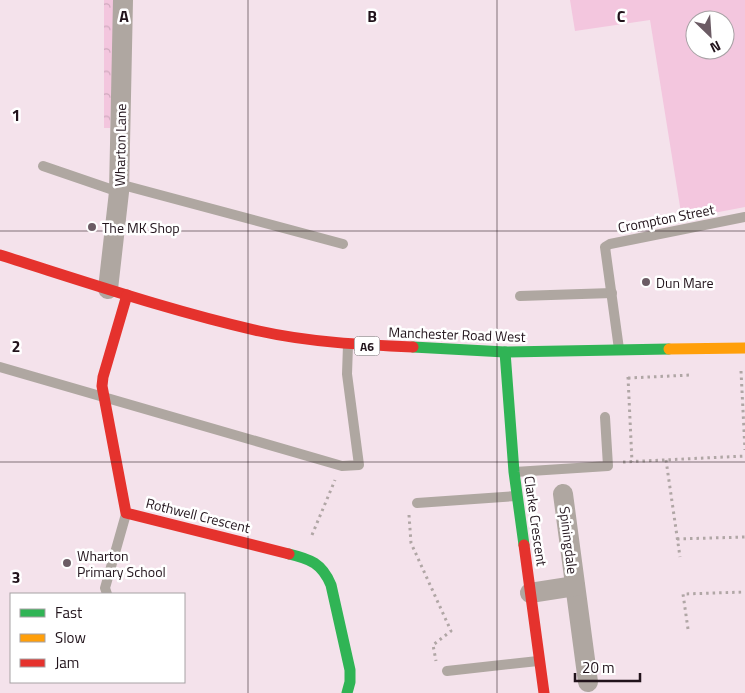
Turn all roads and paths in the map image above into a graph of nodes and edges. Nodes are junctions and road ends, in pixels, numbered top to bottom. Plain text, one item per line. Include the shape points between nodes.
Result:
1 (123, 0) edge
2 (42, 166) dead end
3 (119, 188) junction
4 (745, 216) edge
5 (343, 244) dead end
6 (0, 256) edge
7 (108, 289) junction
8 (612, 294) junction
9 (127, 295) junction
10 (520, 296) dead end
11 (348, 344) junction
12 (742, 348) edge
13 (623, 349) junction
14 (505, 352) junction
15 (0, 368) edge
16 (732, 373) dead end
17 (742, 373) junction
18 (694, 375) dead end
19 (628, 378) junction
20 (104, 396) junction
21 (605, 417) dead end
22 (745, 450) edge
23 (745, 456) edge
24 (666, 460) junction
25 (632, 462) junction
26 (608, 463) junction
27 (342, 466) junction
28 (514, 472) junction
29 (563, 494) dead end
30 (517, 496) junction
31 (417, 503) joint
32 (126, 513) junction
33 (745, 537) edge
34 (677, 540) junction
35 (303, 556) junction
36 (680, 557) dead end
37 (575, 586) junction
38 (530, 592) junction
39 (745, 592) edge
40 (107, 593) edge
41 (688, 628) dead end
42 (540, 661) junction
43 (447, 671) joint
44 (588, 682) dead end
45 (348, 693) edge
46 (544, 693) edge

1 - 3 street, Wharton Lane
2 - 3 lane
3 - 5 lane
3 - 7 street, Wharton Lane
4 - 8 lane, Crompton Street via 610,244 605,247
6 - 7 street, Manchester Road West / A6
7 - 9 street, Manchester Road West / A6
8 - 10 lane
8 - 13 lane, Crompton Street
9 - 11 street, Manchester Road West / A6 via 260,331
9 - 20 street, Rothwell Crescent via 103,377
11 - 14 street, Manchester Road West / A6
11 - 27 lane via 347,374 358,465
12 - 13 street, Manchester Road West / A6
12 - 17 path
13 - 14 street, Manchester Road West / A6
13 - 19 path
14 - 28 street, Clarke Crescent
15 - 20 lane
16 - 17 path
17 - 22 path
18 - 19 path
19 - 25 path
20 - 27 lane
20 - 32 street, Rothwell Crescent
21 - 26 lane
23 - 24 path
24 - 25 path
24 - 34 path
25 - 26 path
26 - 28 lane via 608,466
27 - 35 path
28 - 30 street, Clarke Crescent
29 - 37 street, Spiningdale
30 - 31 lane
30 - 38 street, Clarke Crescent
31 - 43 path via 409,510 411,543 450,631 433,645 437,665
32 - 35 street, Rothwell Crescent
32 - 40 lane via 105,588
33 - 34 path
34 - 36 path
35 - 45 street, Rothwell Crescent via 320,567 331,585 350,670
37 - 38 street, Spiningdale
37 - 44 street, Spiningdale
38 - 42 street, Clarke Crescent
39 - 41 path via 683,594
42 - 43 lane
42 - 46 street, Clarke Crescent

